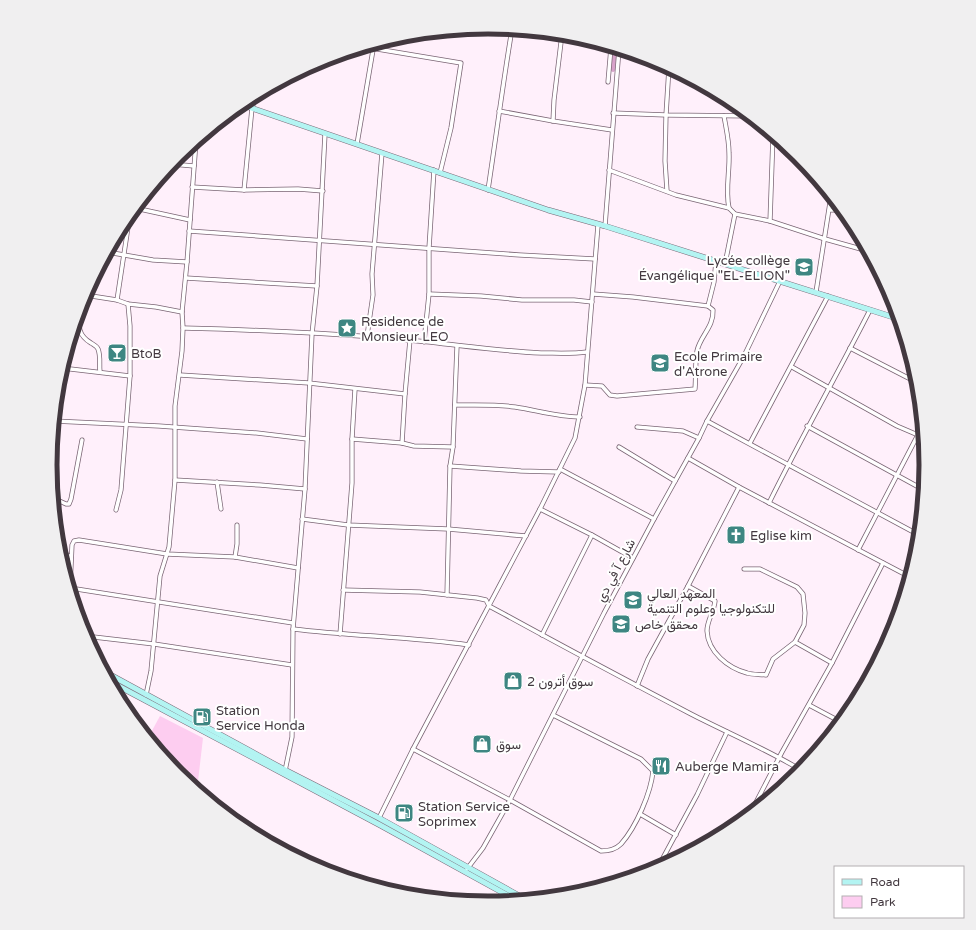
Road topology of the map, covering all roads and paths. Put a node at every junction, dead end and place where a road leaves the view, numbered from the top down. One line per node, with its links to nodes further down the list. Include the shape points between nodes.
1 (511, 35): 12 (street)
2 (561, 40): 17 (street)
3 (373, 49): 21 (street)
4 (375, 49): 28 (street, via 461,63)
5 (611, 52): 8 (street)
6 (618, 54): 13 (street)
7 (669, 74): 14 (street)
8 (608, 82)
9 (253, 104): 11 (street)
10 (249, 107): 11 (main road)
11 (252, 108): 19 (main road); 30 (street)
12 (499, 110): 17 (street); 31 (street)
13 (613, 112): 14 (street); 18 (street)
14 (666, 115): 15 (street); 33 (street)
15 (724, 116): 16 (street); 35 (street, via 729,151 726,197)
16 (740, 116)
17 (553, 121): 18 (street)
18 (612, 130): 27 (street)
19 (325, 134): 21 (main road); 32 (street)
20 (774, 142): 41 (street)
21 (357, 144): 23 (main road)
22 (195, 149): 25 (street)
23 (382, 153): 26 (main road); 48 (street)
24 (179, 165): 25 (street)
25 (194, 166): 29 (street)
26 (434, 170): 28 (main road); 49 (street)
27 (609, 170): 33 (street); 43 (street)
28 (440, 172): 31 (main road)
29 (192, 187): 30 (street); 40 (street)
30 (244, 190): 32 (street)
31 (488, 190): 42 (main road)
32 (323, 191): 46 (street)
33 (667, 191): 35 (street)
34 (830, 204): 37 (street)
35 (729, 208): 39 (street)
36 (142, 209): 40 (street)
37 (830, 210): 38 (street); 47 (street)
38 (835, 210)
39 (736, 214): 41 (street); 56 (street)
40 (190, 220): 45 (street)
41 (770, 220): 47 (street)
42 (598, 224): 43 (main road); 53 (street)
43 (605, 226): 54 (main road)
44 (127, 230): 52 (street)
45 (189, 231): 46 (street); 55 (street)
46 (319, 240): 48 (street); 59 (street)
47 (825, 240): 50 (street); 60 (street)
48 (374, 244): 49 (street); 75 (street, via 373,295)
49 (429, 248): 53 (street); 61 (street)
50 (860, 249)
51 (113, 253): 52 (street)
52 (123, 255): 55 (street); 65 (street)
53 (596, 259): 62 (street)
54 (716, 261): 56 (main road); 68 (street)
55 (187, 262): 57 (street)
56 (725, 264): 58 (main road)
57 (186, 278): 59 (street); 70 (street)
58 (780, 281): 60 (main road); 95 (street, شارع آ في دي, via 744,356)
59 (317, 286): 74 (street)
60 (816, 292): 64 (main road)
61 (429, 294): 66 (street); 77 (street)
62 (593, 294): 66 (street); 68 (street)
63 (92, 296): 65 (street)
64 (828, 296): 69 (main road); 81 (street)
65 (117, 300): 67 (street)
66 (592, 302): 80 (street)
67 (128, 304): 70 (street); 85 (street)
68 (708, 306): 88 (street, via 713,310 713,316 697,351 695,389 617,396 610,395 602,386)
69 (870, 310): 71 (main road); 79 (street)
70 (182, 312): 73 (street)
71 (893, 317)
72 (79, 328): 83 (street, via 83,338 99,350)
73 (183, 328): 74 (street, via 277,330); 84 (street)
74 (312, 334): 75 (street); 87 (street)
75 (368, 336): 76 (street)
76 (410, 340): 77 (street); 91 (street)
77 (424, 342): 78 (street)
78 (457, 346): 80 (street, via 503,351); 92 (street)
79 (850, 348): 86 (street); 90 (street)
80 (587, 352): 88 (street)
81 (792, 367): 90 (street); 106 (street)
82 (68, 369): 83 (street)
83 (100, 372): 85 (street)
84 (180, 375): 87 (street); 98 (street, via 175,406)
85 (130, 376): 96 (street)
86 (911, 379)
87 (309, 382): 89 (street); 102 (street)
88 (585, 385): 93 (street)
89 (355, 388): 91 (street); 103 (street)
90 (829, 388): 97 (street); 100 (street)
91 (405, 394): 105 (street)
92 (455, 405): 93 (street, via 502,406 546,414); 107 (street)
93 (580, 416): 112 (street, via 575,438)
94 (60, 421): 96 (street)
95 (707, 421): 101 (street, شارع آ في دي); 106 (street)
96 (126, 425): 98 (street); 123 (street, via 121,490)
97 (807, 426): 110 (street); 113 (street)
98 (175, 427): 102 (street); 114 (street)
99 (637, 427): 101 (street, via 683,431)
100 (918, 435): 113 (street)
101 (699, 438): 109 (street, شارع آ في دي)
102 (307, 439): 119 (street)
103 (352, 439): 105 (street); 129 (street, via 352,483)
104 (82, 440): 120 (street, via 72,499 69,504)
105 (402, 443): 107 (street, via 414,446)
106 (750, 443): 110 (street)
107 (453, 447): 111 (street)
108 (619, 447): 115 (street)
109 (688, 458): 115 (street, شارع آ في دي); 118 (street)
110 (788, 465): 121 (street); 125 (street)
111 (450, 466): 112 (street); 130 (street)
112 (560, 471): 124 (street); 127 (street)
113 (897, 475): 117 (street); 125 (street)
114 (175, 480): 116 (street); 135 (street)
115 (675, 480): 127 (street, شارع آ في دي)
116 (216, 482): 119 (street); 122 (street)
117 (918, 487)
118 (739, 488): 121 (street); 145 (street)
119 (305, 489): 126 (street)
120 (59, 501)
121 (769, 503): 134 (street)
122 (221, 509)
123 (116, 510)
124 (540, 510): 132 (street); 133 (street)
125 (877, 513): 131 (street); 134 (street)
126 (302, 519): 129 (street); 141 (street)
127 (654, 519): 139 (street, شارع آ في دي)
128 (237, 525): 138 (street)
129 (348, 525): 130 (street); 147 (street)
130 (448, 529): 133 (street); 148 (street)
131 (913, 532)
132 (592, 535): 139 (street); 154 (street)
133 (526, 536): 150 (street)
134 (858, 550): 140 (street)
135 (167, 554): 137 (street, via 79,540 74,541 72,545); 138 (street); 149 (street, via 160,576)
136 (66, 555): 137 (street)
137 (71, 557): 143 (street)
138 (234, 557): 141 (street)
139 (633, 558): 159 (street, شارع آ في دي)
140 (883, 563): 144 (street); 160 (street)
141 (298, 568): 151 (street)
142 (744, 568): 156 (street, via 760,569 797,587 803,594 804,625)
143 (71, 571)
144 (905, 574)
145 (688, 586): 156 (street, via 714,601 707,632 710,644 724,662 748,673 766,675 773,659); 164 (street)
146 (76, 589): 149 (street)
147 (343, 590): 148 (street); 153 (street)
148 (447, 595): 150 (street, via 486,600)
149 (158, 601): 151 (street); 157 (street)
150 (489, 606): 154 (street); 158 (street)
151 (293, 623): 152 (street)
152 (293, 629): 153 (street); 161 (street)
153 (340, 634): 158 (street, via 425,639)
154 (542, 635): 159 (street)
155 (93, 637): 157 (street)
156 (795, 642): 160 (street)
157 (154, 644): 161 (street); 165 (street)
158 (469, 645): 170 (street)
159 (583, 656): 164 (street); 167 (street, شارع آ في دي)
160 (832, 663): 166 (street)
161 (292, 665): 173 (street, via 292,736)
162 (113, 676): 165 (main road)
163 (119, 686): 173 (main road)
164 (636, 686): 169 (street)
165 (146, 695): 173 (main road)
166 (809, 705): 168 (street); 171 (street)
167 (554, 715): 174 (street, شارع آ في دي); 176 (street, via 641,759 653,771)
168 (836, 719)
169 (727, 732): 171 (street); 178 (street)
170 (413, 749): 174 (street); 177 (street)
171 (780, 757): 172 (street); 175 (street)
172 (796, 767)
173 (284, 772): 177 (main road); 180 (main road)
174 (510, 800): 176 (street, via 605,851 612,850 620,844); 180 (street, شارع آ في دي)
175 (756, 802)
176 (640, 814): 178 (street)
177 (379, 818): 180 (main road)
178 (676, 835): 179 (street)
179 (663, 859)
180 (467, 871): 181 (main road); 182 (main road)
181 (508, 895)
182 (517, 895)

